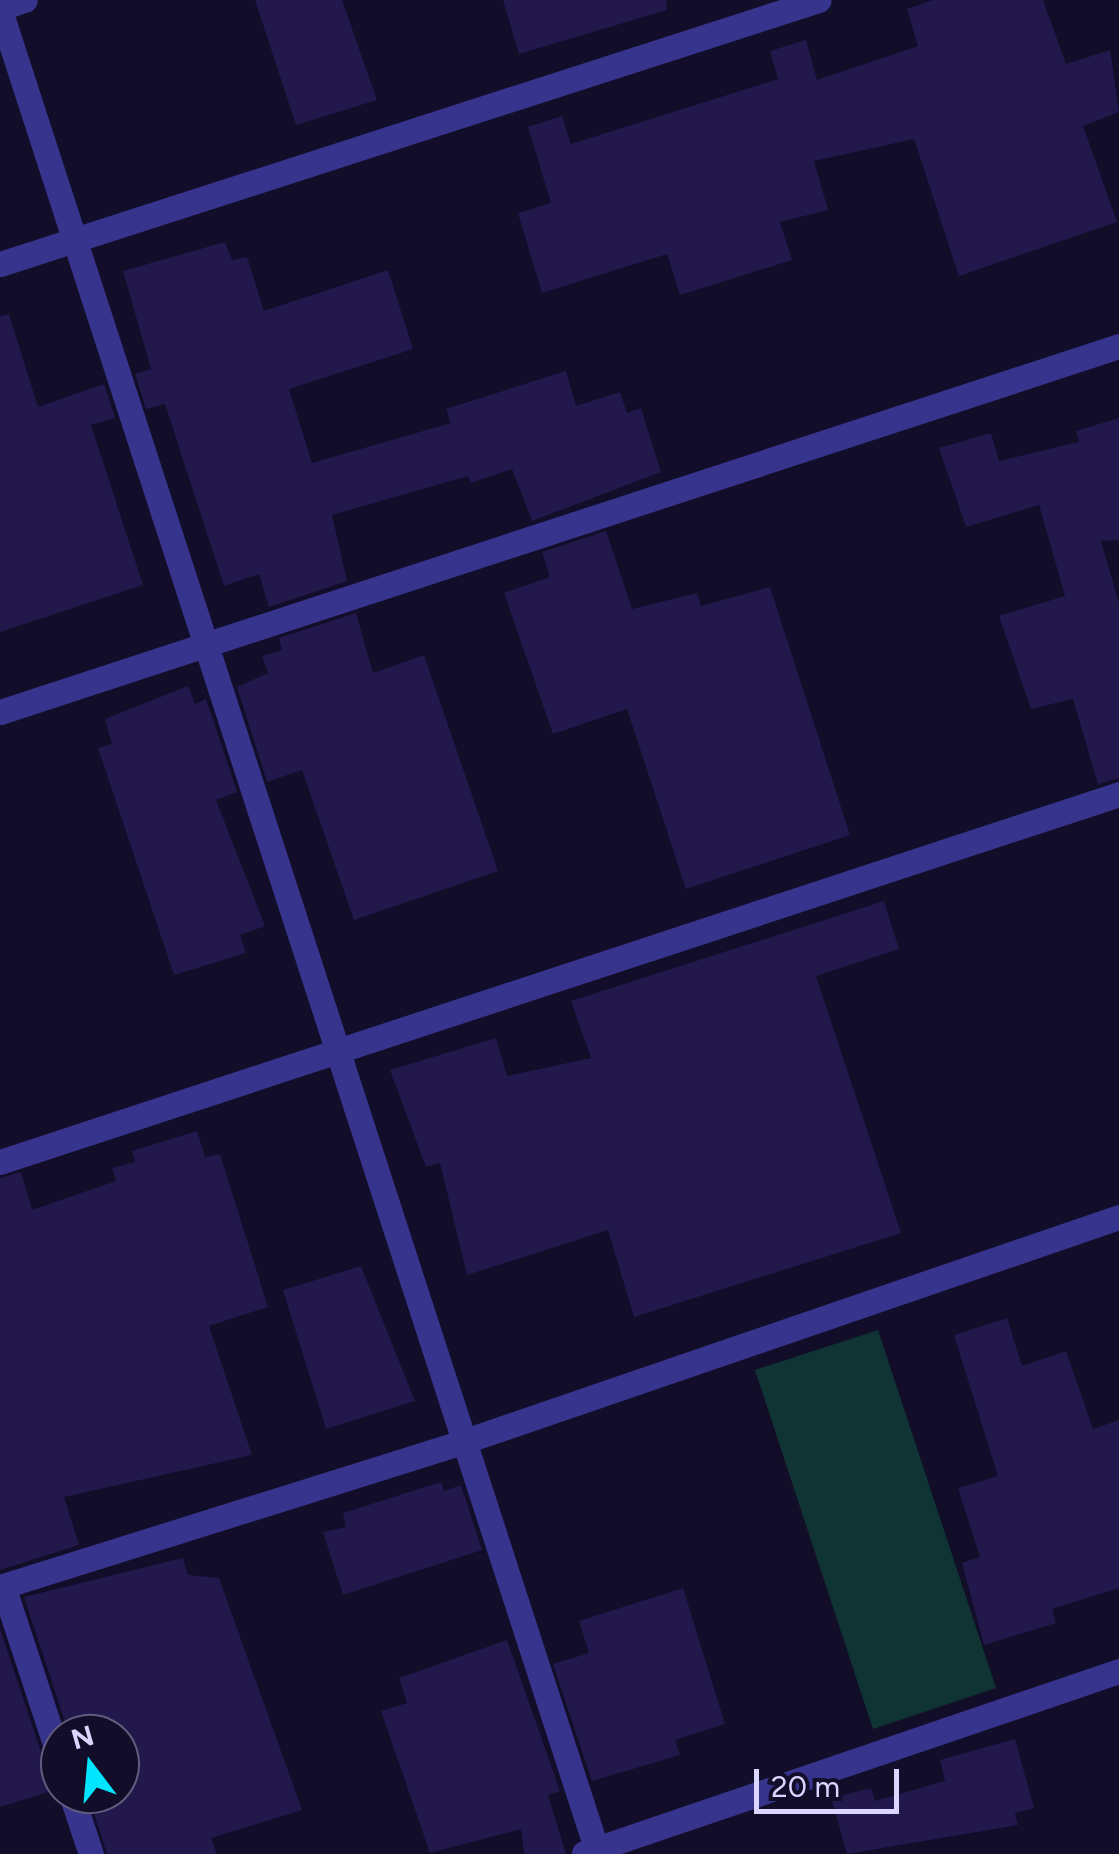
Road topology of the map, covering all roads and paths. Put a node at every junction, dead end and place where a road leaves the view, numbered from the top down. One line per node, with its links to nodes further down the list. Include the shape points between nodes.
1 (26, 0): 3 (street)
2 (818, 0): 4 (street)
3 (0, 9): 4 (street)
4 (72, 240): 5 (street); 7 (street)
5 (0, 264)
6 (1119, 346): 7 (street)
7 (210, 643): 8 (street); 10 (street)
8 (0, 712)
9 (1119, 794): 10 (street)
10 (342, 1050): 11 (street); 13 (street)
11 (0, 1162)
12 (1119, 1217): 13 (street)
13 (468, 1440): 14 (street); 18 (street)
14 (1, 1586): 16 (street)
15 (1119, 1671): 18 (street)
16 (44, 1714)
17 (78, 1814): 19 (street)
18 (592, 1852)
19 (91, 1854)

